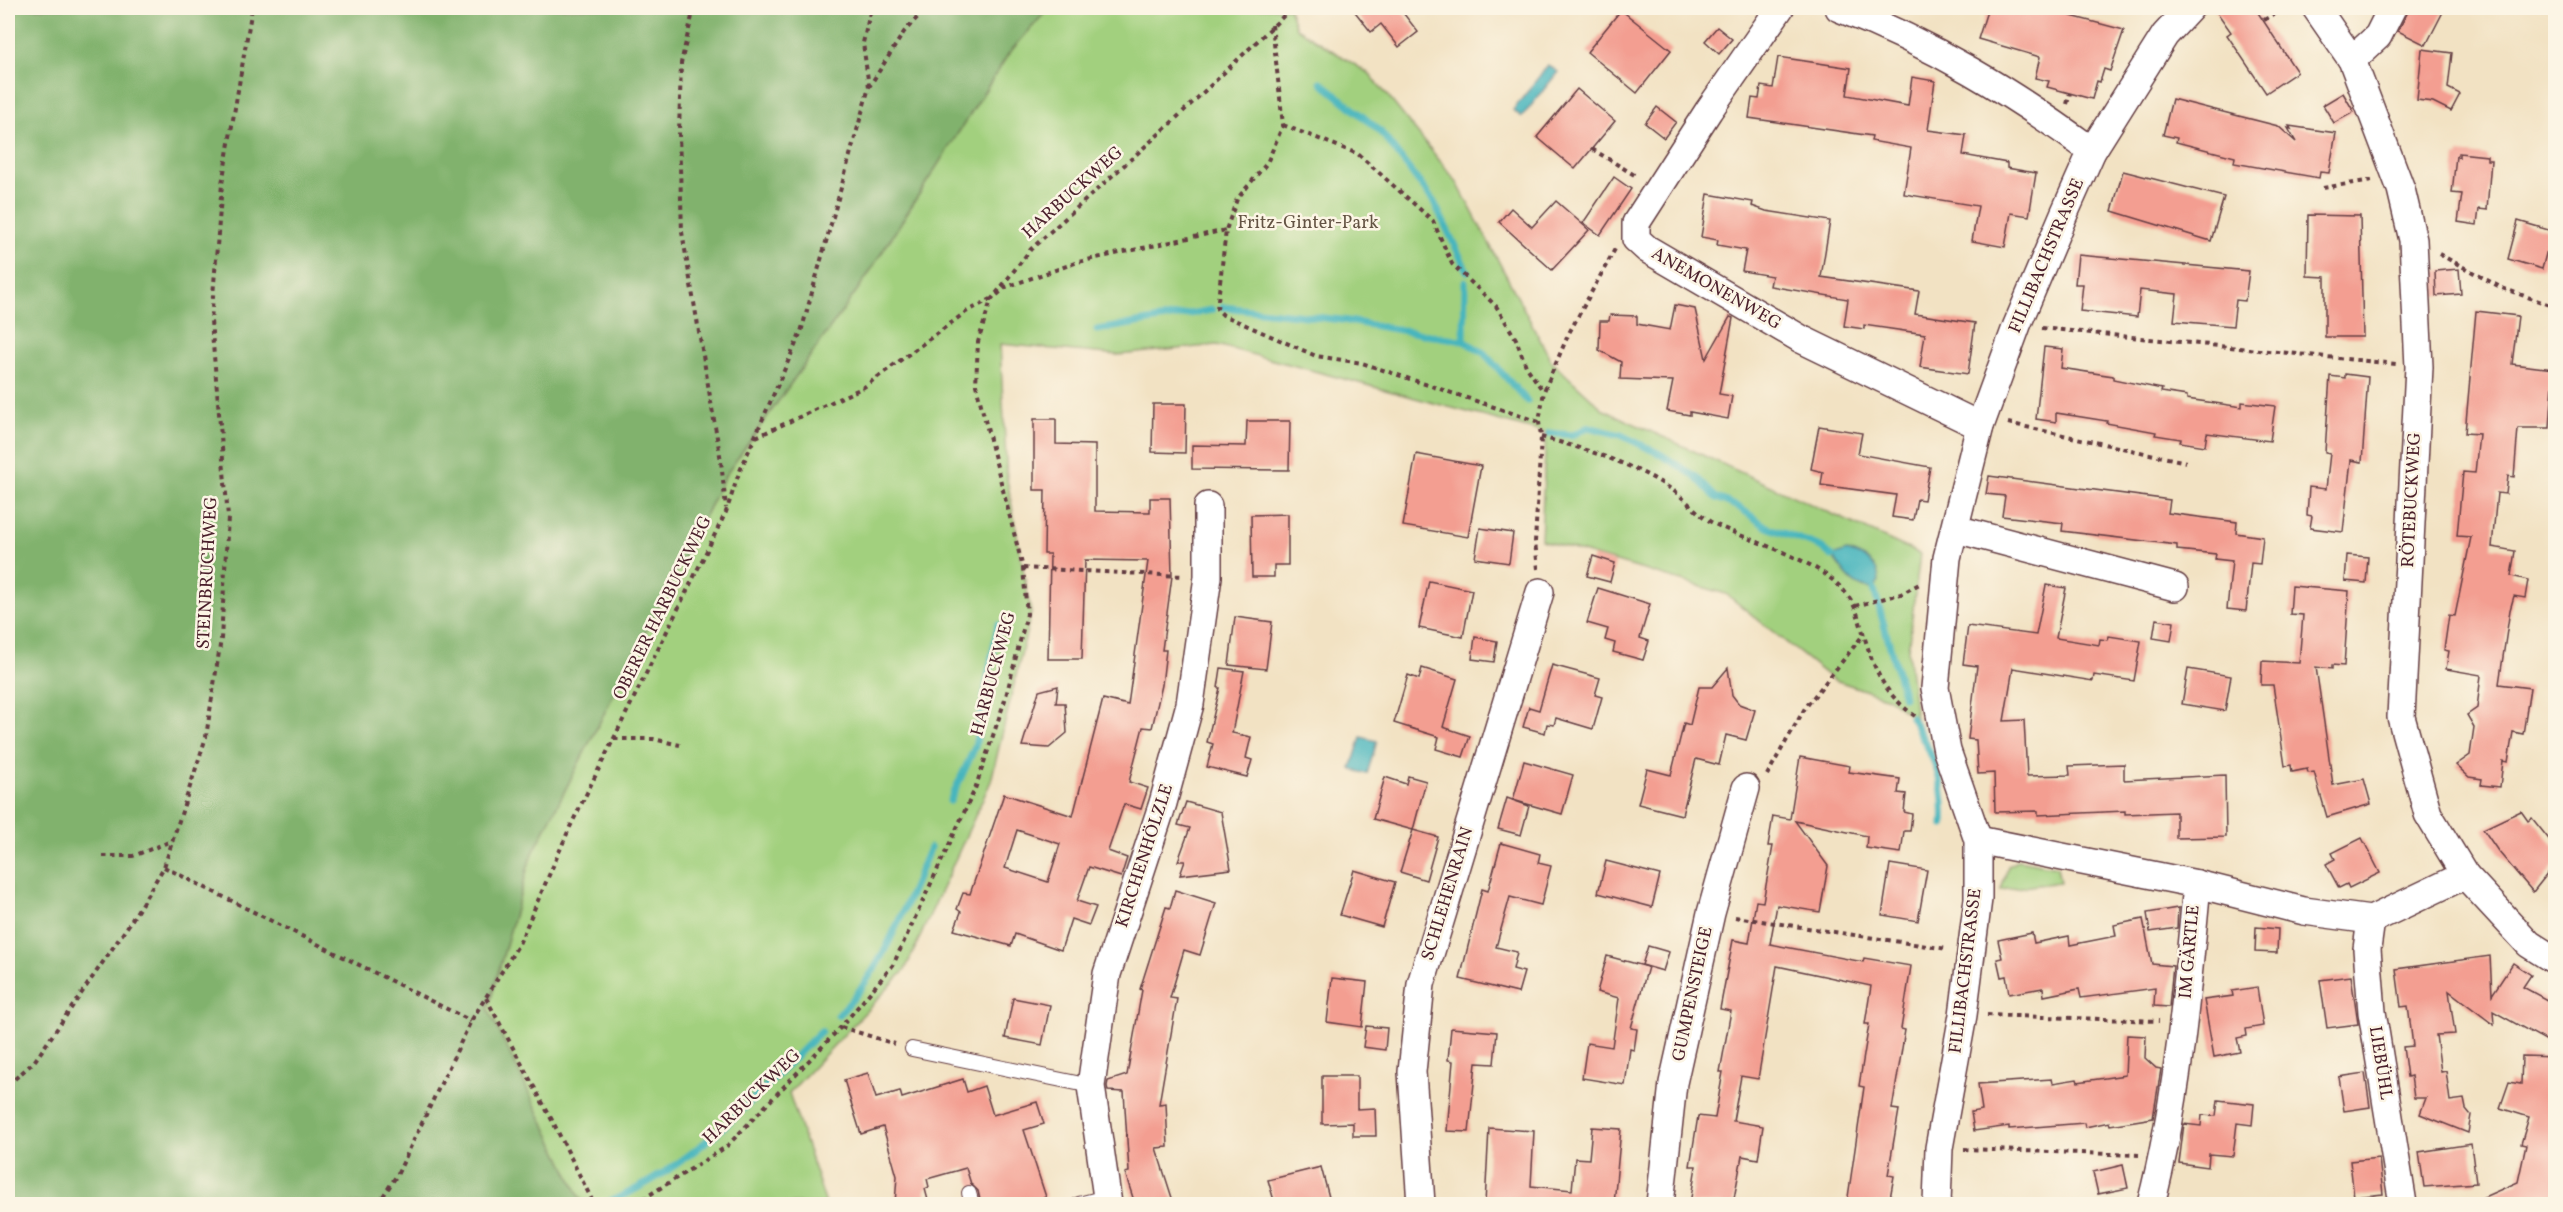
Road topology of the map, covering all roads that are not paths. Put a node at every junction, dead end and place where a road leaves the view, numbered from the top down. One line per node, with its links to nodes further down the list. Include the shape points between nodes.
1 (1780, 8): 8 (street, ANEMONENWEG, via 1657,189 1636,223 1636,239 1801,339)
2 (1839, 8): 7 (street, via 1947,55 2030,105)
3 (2190, 8): 7 (street, FILLIBACHSTRASSE, via 2165,35)
4 (2316, 8): 6 (street, RÖTEBUCKWEG)
5 (2392, 8): 6 (street, via 2378,36)
6 (2352, 60): 15 (street, RÖTEBUCKWEG, via 2396,174 2413,240 2419,367 2401,717 2428,814)
7 (2092, 151): 8 (street, FILLIBACHSTRASSE)
8 (1982, 421): 10 (street, FILLIBACHSTRASSE)
9 (1208, 506): 20 (street, KIRCHENHÖLZLE, via 1208,577 1190,704 1163,803 1107,974)
10 (1956, 529): 11 (street); 14 (street, FILLIBACHSTRASSE, via 1942,592 1935,688 1947,751)
11 (2175, 587)
12 (1540, 592): 23 (street, SCHLEHENRAIN, via 1421,984 1412,1072)
13 (1746, 788): 24 (street, GUMPENSTEIGE, via 1711,913 1673,1083)
14 (1978, 840): 16 (street, IM GÄRTLE); 25 (street, FILLIBACHSTRASSE, via 1978,899 1963,1015 1939,1148)
15 (2465, 875): 17 (street); 18 (street, RÖTEBUCKWEG, via 2529,944)
16 (2197, 884): 17 (street, via 2304,911); 26 (street, IM GÄRTLE, via 2184,1022 2164,1156)
17 (2371, 920): 27 (street, LIEBÜHL, via 2367,949 2373,1012)
18 (2556, 961)
19 (912, 1049): 20 (lane)
20 (1091, 1086): 21 (street, KIRCHENHÖLZLE)
21 (1107, 1201): 22 (lane)
22 (1079, 1204)
23 (1421, 1204)
24 (1660, 1204)
25 (1937, 1204)
26 (2151, 1204)
27 (2403, 1204)

